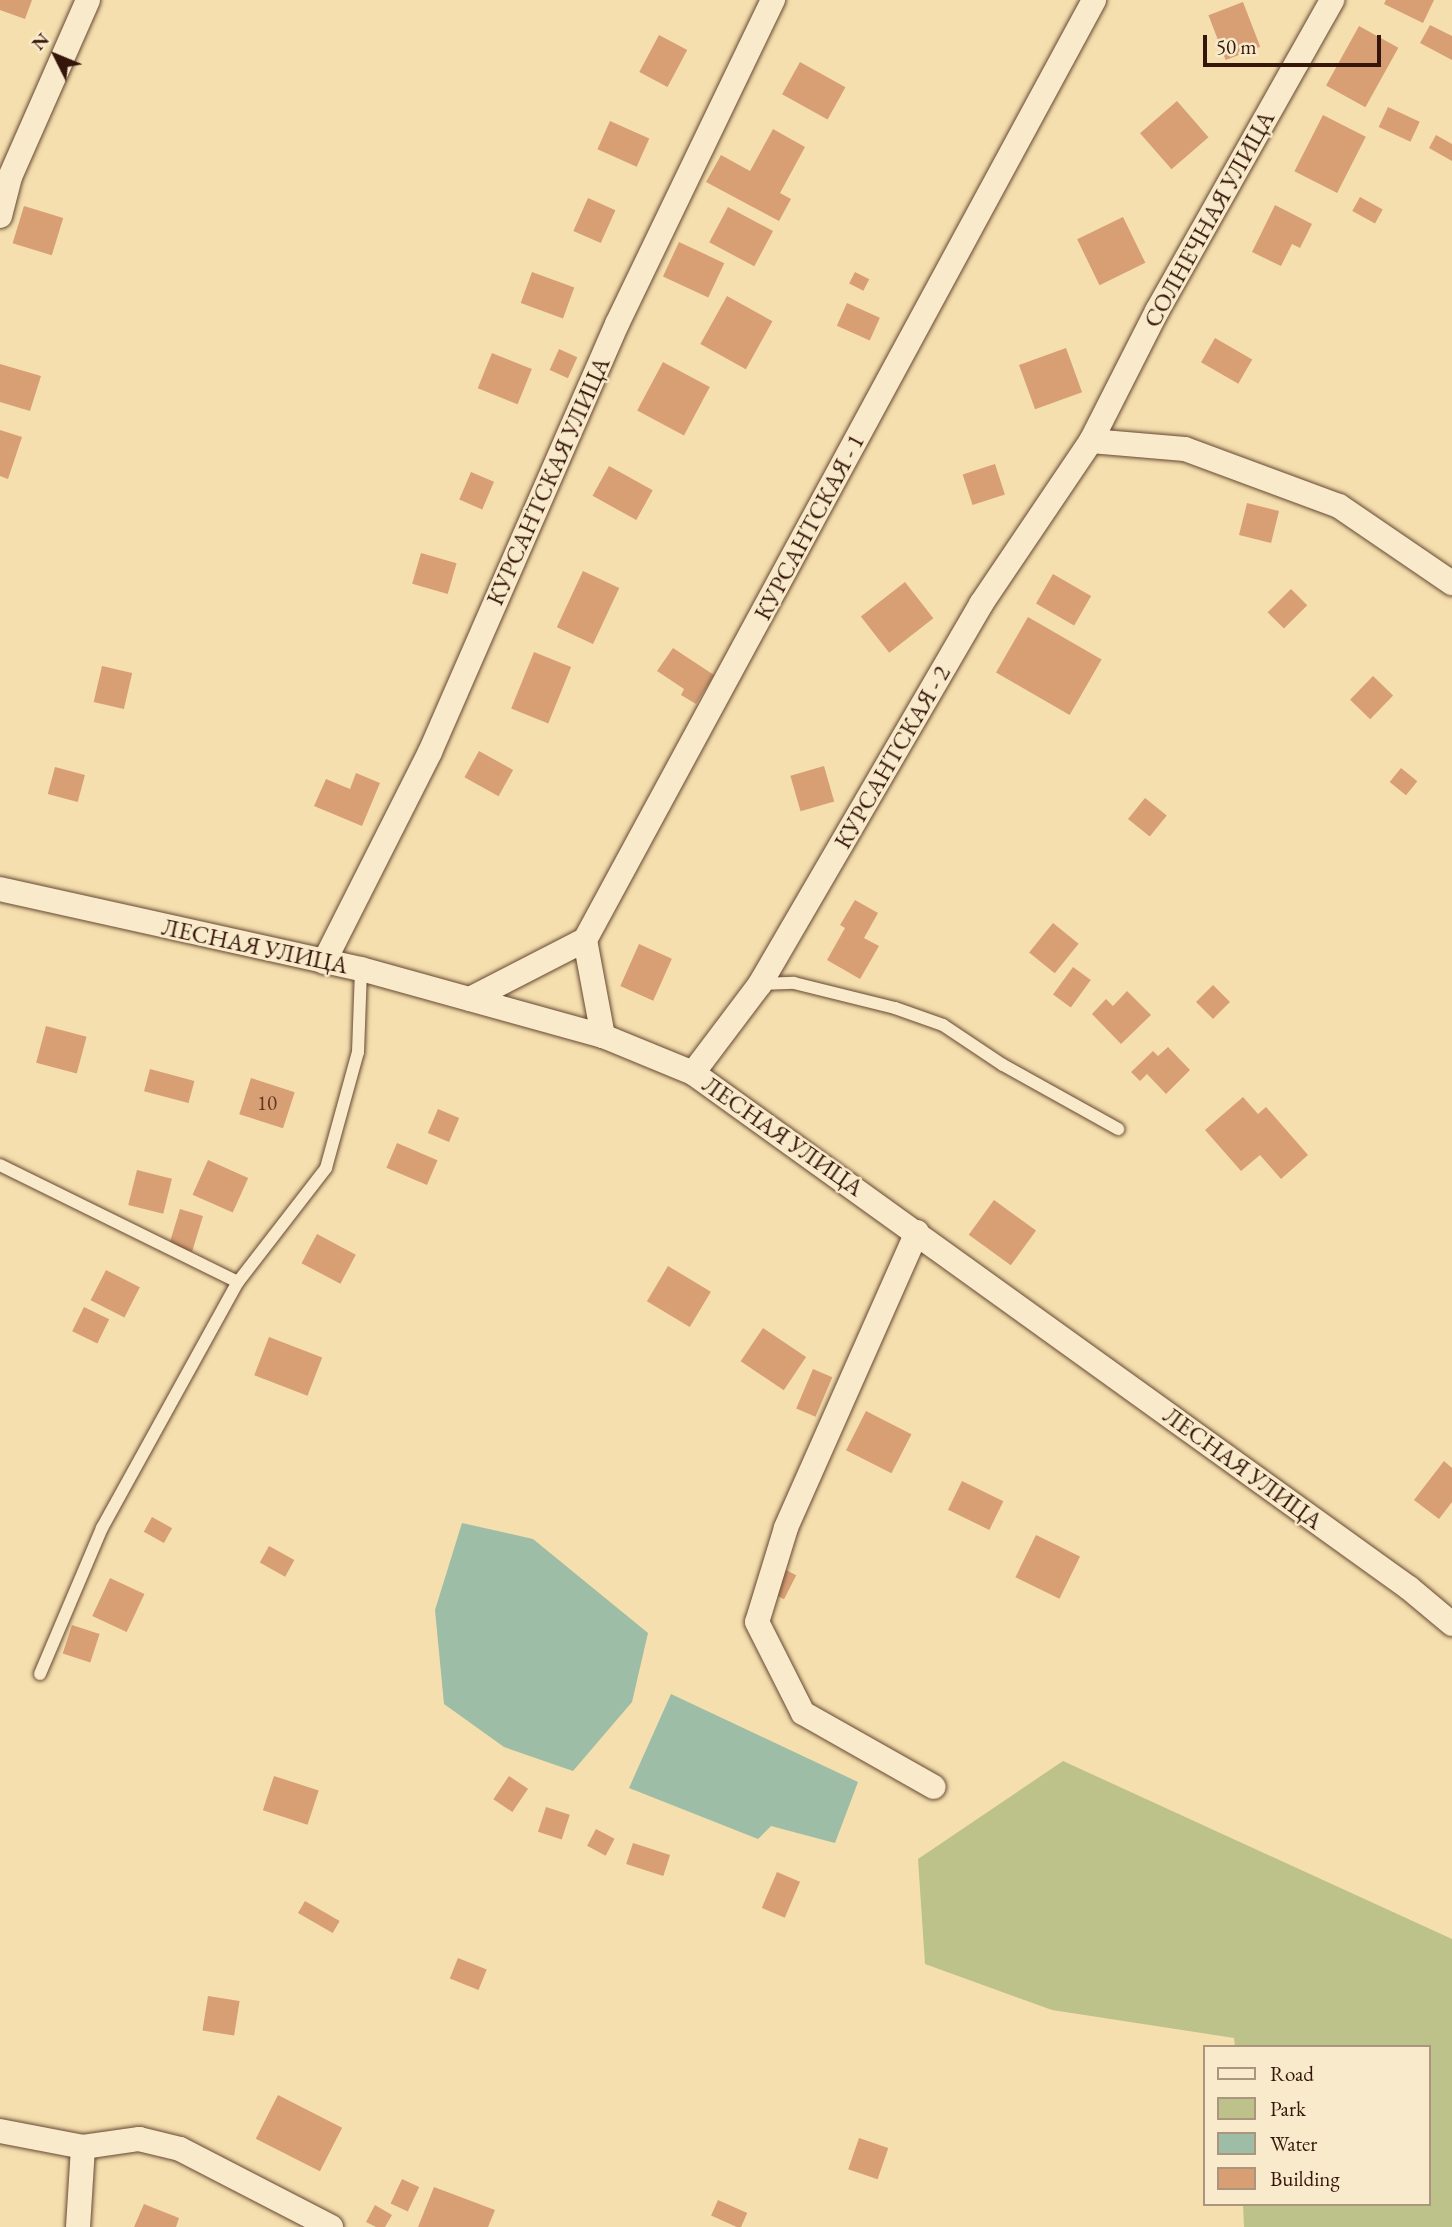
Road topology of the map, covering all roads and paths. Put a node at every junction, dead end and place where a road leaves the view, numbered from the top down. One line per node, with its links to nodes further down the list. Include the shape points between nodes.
1 (88, 0): 5 (street)
2 (773, 0): 11 (street, КУРСАНТСКАЯ УЛИЦА, via 617,324 430,752)
3 (1094, 0): 10 (street, КУРСАНТСКАЯ - 1)
4 (1332, 0): 7 (street, СОЛНЕЧНАЯ УЛИЦА, via 1157,312)
5 (5, 175): 6 (street)
6 (0, 216)
7 (1091, 441): 8 (street, via 1185,449 1339,506); 13 (street, КУРСАНТСКАЯ - 2, via 981,604)
8 (1452, 583)
9 (0, 889): 11 (street, ЛЕСНАЯ УЛИЦА)
10 (585, 940): 14 (street); 15 (street)
11 (324, 962): 12 (street, ЛЕСНАЯ УЛИЦА)
12 (361, 969): 14 (street, ЛЕСНАЯ УЛИЦА); 20 (lane, via 358,1052 326,1168)
13 (760, 984): 16 (street, КУРСАНТСКАЯ - 2); 17 (lane, via 794,983 943,1025 1003,1065)
14 (470, 999): 15 (street, ЛЕСНАЯ УЛИЦА)
15 (603, 1036): 16 (street, ЛЕСНАЯ УЛИЦА)
16 (693, 1073): 19 (street, ЛЕСНАЯ УЛИЦА)
17 (1118, 1129)
18 (0, 1165): 20 (lane)
19 (917, 1233): 21 (street, ЛЕСНАЯ УЛИЦА, via 1409,1588); 23 (street, via 786,1528 757,1622 803,1713)
20 (238, 1282): 22 (lane, via 102,1528)
21 (1452, 1624)
22 (40, 1674)
23 (934, 1787)
24 (0, 2131): 25 (street)
25 (83, 2147): 26 (street); 27 (street, via 139,2139 180,2149)
26 (78, 2227)
27 (331, 2227)

